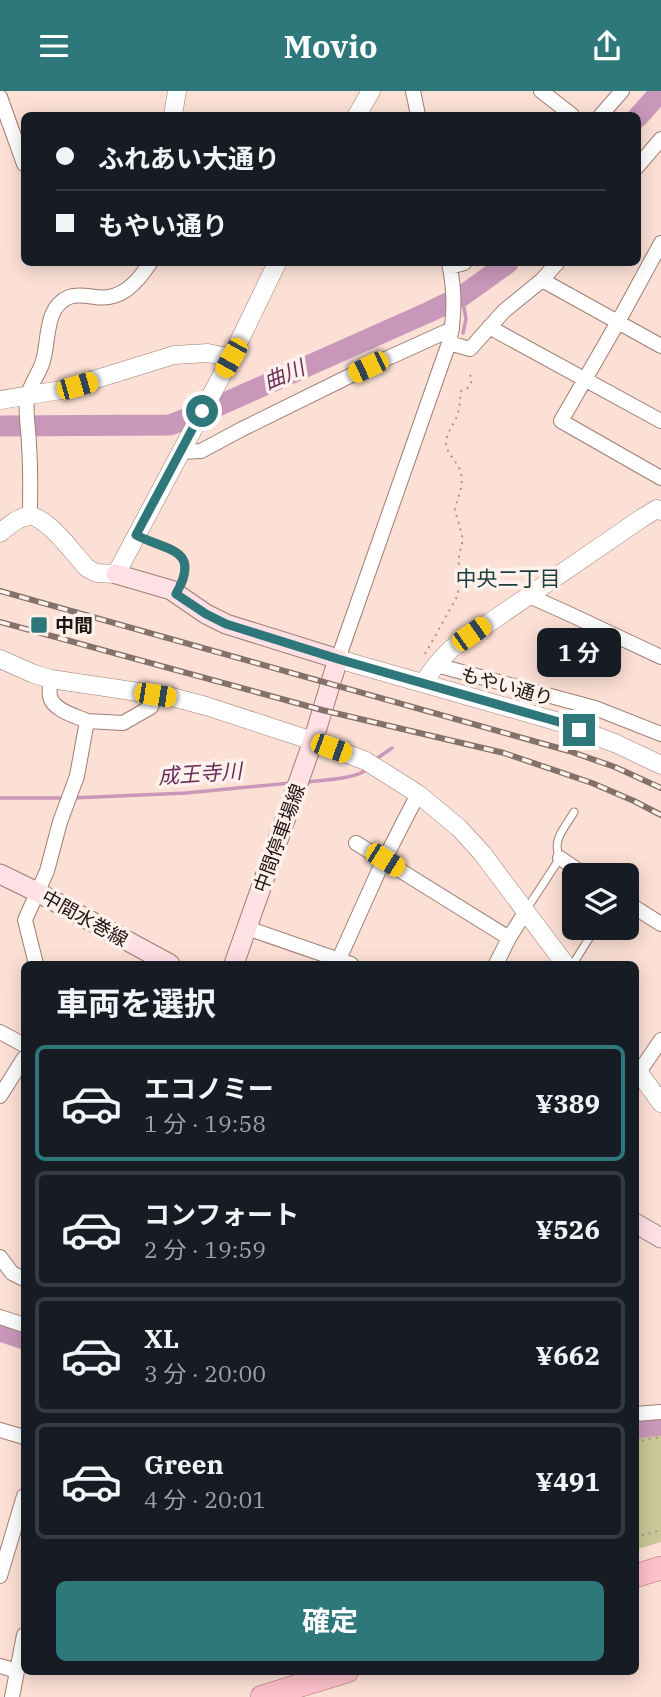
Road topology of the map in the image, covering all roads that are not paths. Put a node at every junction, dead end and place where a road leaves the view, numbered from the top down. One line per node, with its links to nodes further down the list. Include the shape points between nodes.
1 (177, 91): 7 (street)
2 (371, 91): 8 (street)
3 (413, 91): 9 (street)
4 (541, 91): 10 (street)
5 (622, 91): 11 (street)
6 (0, 96): 13 (street)
7 (174, 112)
8 (359, 112)
9 (417, 112)
10 (568, 112)
11 (604, 112)
12 (661, 139): 14 (street)
13 (21, 156)
14 (641, 162)
15 (661, 243): 20 (street)
16 (148, 266): 29 (street, via 134,284 114,297 79,295 56,307)
17 (277, 266): 26 (street)
18 (554, 266): 21 (street)
19 (454, 267): 24 (street)
20 (655, 269): 22 (street)
21 (542, 280): 22 (street); 23 (street)
22 (618, 322): 25 (street); 27 (street)
23 (489, 327): 24 (street, via 470,349); 27 (street)
24 (452, 332): 31 (street, via 368,367 201,451); 42 (street)
25 (661, 346)
26 (231, 358): 29 (street, via 208,353 174,355 61,390); 31 (street)
27 (584, 380): 30 (street); 32 (street, via 561,421)
28 (0, 400): 29 (street)
29 (27, 406): 34 (street)
30 (661, 421)
31 (181, 452): 36 (street)
32 (661, 478)
33 (660, 506): 39 (street)
34 (30, 516): 35 (street); 37 (street, via 48,525 87,568)
35 (0, 533)
36 (136, 535): 37 (street); 38 (lane, via 180,554 185,561 186,571)
37 (116, 574): 38 (main road)
38 (176, 594): 42 (main road, via 226,624)
39 (530, 596): 40 (street); 43 (street)
40 (661, 657)
41 (0, 659): 44 (street)
42 (338, 659): 45 (street, もやい通り); 49 (main road, 中間停車場線)
43 (430, 660): 45 (street); 48 (street, via 595,708)
44 (51, 679): 46 (street); 47 (street, via 52,702)
45 (423, 683): 50 (street, もやい通り, via 559,722)
46 (155, 695): 47 (street, via 151,707 123,723); 49 (street, via 206,706)
47 (86, 722): 58 (street, via 77,776)
48 (661, 734)
49 (313, 741): 51 (street, via 366,761); 62 (main road, 中間停車場線)
50 (661, 765)
51 (418, 794): 55 (street); 60 (street, via 459,828)
52 (574, 812): 54 (lane, via 556,842)
53 (356, 843): 55 (street)
54 (560, 858): 56 (street); 60 (lane)
55 (385, 860): 63 (street); 69 (street)
56 (567, 863)
57 (0, 874): 58 (main road, 中間水巻線)
58 (37, 891): 65 (street, via 25,920); 66 (main road, 中間水巻線)
59 (639, 910): 61 (street)
60 (526, 911): 63 (street); 71 (street)
61 (661, 924)
62 (247, 928): 67 (main road, 中間停車場線); 68 (street)
63 (509, 938): 70 (street)
64 (588, 940): 72 (lane)
65 (35, 961)
66 (165, 961)
67 (235, 961)
68 (342, 961)
69 (345, 961)
70 (498, 961)
71 (563, 961)
72 (575, 961)
73 (0, 1032): 75 (street)
74 (661, 1039): 77 (street)
75 (21, 1043)
76 (21, 1063): 79 (street)
77 (639, 1070)
78 (639, 1076): 80 (street)
79 (0, 1097)
80 (661, 1103)
81 (639, 1225): 82 (main road)
82 (661, 1238)
83 (0, 1257): 84 (street)
84 (21, 1278)
85 (0, 1317): 86 (street)
86 (21, 1324)
87 (661, 1412): 88 (street)
88 (639, 1414)
89 (0, 1430): 90 (street)
90 (21, 1436)
91 (21, 1506): 94 (street)
92 (661, 1568): 93 (main road)
93 (639, 1575)
94 (0, 1576)
95 (21, 1650): 97 (street)
96 (0, 1666): 97 (street)
97 (17, 1671): 99 (street)
98 (334, 1675): 100 (main road)
99 (12, 1697)
100 (262, 1697)

